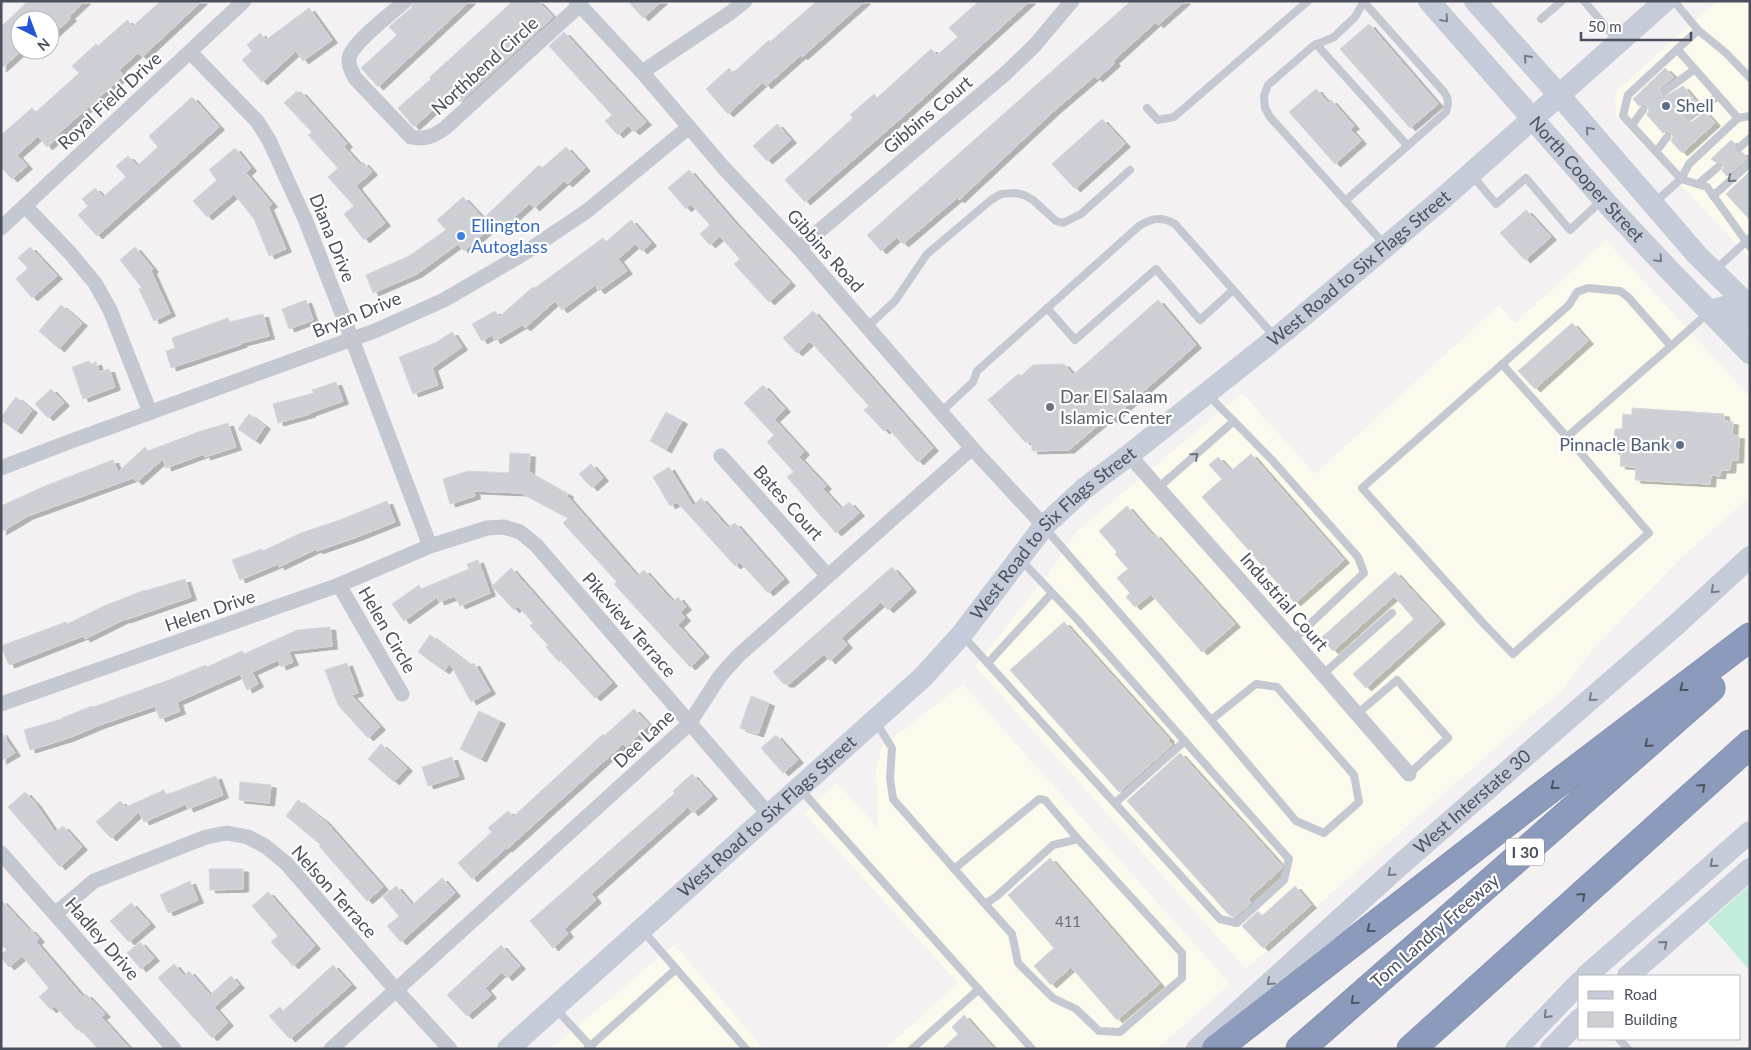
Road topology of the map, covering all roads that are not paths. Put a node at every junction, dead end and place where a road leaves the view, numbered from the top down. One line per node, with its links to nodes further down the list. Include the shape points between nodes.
1 (244, 1): 19 (street, Royal Field Drive)
2 (405, 1): 13 (street, Northbend Circle, via 356,46 349,66 354,78 411,137 421,139 434,136 445,128)
3 (745, 1): 21 (street)
4 (1072, 1): 53 (street, Gibbins Court, via 1005,74)
5 (1308, 1): 26 (lane, via 1174,117 1158,120)
6 (1363, 1): 17 (lane, via 1355,17 1334,37); 36 (lane, via 1448,98 1446,112)
7 (1429, 1): 30 (main road, North Cooper Street, one-way to 30)
8 (1475, 1): 24 (main road, North Cooper Street, one-way to 8)
9 (1562, 1): 14 (lane)
10 (1584, 1): 16 (lane)
11 (1665, 1): 16 (main road, West Road to Six Flags Street)
12 (1674, 1): 15 (lane)
13 (578, 3): 21 (street, Gibbins Road)
14 (1541, 19)
15 (1698, 30): 18 (lane); 22 (lane)
16 (1619, 42): 24 (main road, West Road to Six Flags Street)
17 (1316, 44): 36 (lane); 47 (lane, via 1268,85 1264,96 1265,108)
18 (1677, 49): 20 (lane); 32 (lane, via 1628,95 1624,116)
19 (190, 52): 49 (street, Royal Field Drive); 61 (street, Diana Drive, via 257,121 270,140)
20 (1695, 69): 23 (lane); 25 (lane)
21 (642, 72): 33 (street, Gibbins Road)
22 (1750, 78)
23 (1665, 91)
24 (1559, 95): 30 (main road, West Road to Six Flags Street); 48 (main road, North Cooper Street, one-way to 24)
25 (1718, 96): 29 (lane); 31 (lane)
26 (1147, 108)
27 (1643, 110): 32 (lane)
28 (1750, 116): 31 (lane)
29 (1689, 117)
30 (1533, 118): 42 (main road, West Road to Six Flags Street); 46 (main road, North Cooper Street)
31 (1738, 118): 43 (lane, via 1689,164)
32 (1632, 125): 38 (lane)
33 (689, 127): 53 (street, Gibbins Road); 61 (street, Bryan Drive, via 587,211 523,254 444,300)
34 (1667, 137): 38 (lane)
35 (1750, 138): 37 (lane)
36 (1407, 146): 47 (lane)
37 (1739, 148)
38 (1656, 152): 43 (lane)
39 (1750, 163): 45 (lane, one-way to 45)
40 (1718, 166): 44 (lane)
41 (1130, 170): 60 (lane, via 1081,214 1062,223 1024,195 1007,192 991,200 927,254 895,302)
42 (1471, 173): 46 (lane, via 1496,204 1526,178 1570,230); 52 (main road, West Road to Six Flags Street)
43 (1681, 179): 44 (lane); 48 (lane)
44 (1698, 184): 45 (lane, via 1707,187)
45 (1713, 196): 51 (lane)
46 (1603, 198): 58 (main road, North Cooper Street, one-way to 58)
47 (1345, 201): 52 (lane)
48 (1653, 204): 54 (main road, North Cooper Street)
49 (25, 206): 50 (street, Royal Field Drive); 67 (street, via 95,283 110,310)
50 (1, 228)
51 (1748, 242): 54 (lane)
52 (1386, 246): 62 (main road, West Road to Six Flags Street)
53 (799, 248): 60 (street, Gibbins Road)
54 (1714, 271): 56 (main road, North Cooper Street)
55 (1233, 290): 57 (lane, via 1175,224 1158,218 1139,226); 57 (lane, via 1200,320 1156,269 1075,340); 62 (lane)
56 (1750, 306)
57 (1047, 308): 68 (lane, via 977,371 973,382)
58 (1709, 311): 59 (main road, via 1729,306); 63 (lane); 64 (main road, North Cooper Street)
59 (1750, 324)
60 (867, 327): 68 (street, Gibbins Road)
61 (352, 338): 67 (street, Bryan Drive); 77 (street, Diana Drive)
62 (1276, 338): 66 (main road, West Road to Six Flags Street)
63 (1671, 346): 65 (lane, via 1620,291 1588,288 1577,292 1570,305); 70 (lane)
64 (1750, 353)
65 (1502, 364): 70 (lane); 70 (lane, via 1362,488 1514,654 1649,533)
66 (1207, 394): 69 (lane); 72 (main road, West Road to Six Flags Street)
67 (150, 412): 74 (street, Bryan Drive)
68 (941, 412): 71 (street, Gibbins Road)
69 (1234, 421): 75 (lane, one-way to 69); 86 (lane, via 1358,556 1364,573)
70 (1567, 437)
71 (972, 448): 76 (street, Gibbins Road); 80 (street, Dee Lane)
72 (1129, 455): 75 (street, Industrial Court); 76 (main road, West Road to Six Flags Street, via 1085,488)
73 (720, 456): 80 (street, Bates Court)
74 (1, 468)
75 (1158, 488): 86 (street, Industrial Court)
76 (1044, 526): 79 (main road, West Road to Six Flags Street); 94 (lane)
77 (430, 546): 81 (street, Helen Drive); 95 (street, Pikeview Terrace, via 486,528 504,527 520,532 536,545)
78 (1750, 557): 127 (main road, West Interstate 30, one-way to 127, via 1678,624 1400,865)
79 (1020, 559): 82 (lane); 84 (main road, West Road to Six Flags Street)
80 (827, 575): 95 (street, Dee Lane, via 738,656 720,676)
81 (340, 585): 90 (street, Helen Circle); 91 (street, Helen Drive)
82 (1052, 593): 88 (lane); 96 (lane)
83 (1392, 614): 89 (lane)
84 (962, 634): 88 (lane); 93 (main road, West Road to Six Flags Street, via 923,677)
85 (1750, 637): 128 (highway, one-way to 128)
86 (1293, 640): 89 (street, Industrial Court)
87 (1750, 654): 129 (highway, Tom Landry Freeway / I 30, one-way to 129)
88 (988, 663): 100 (lane)
89 (1323, 674): 92 (street, Industrial Court)
90 (402, 694)
91 (1, 704)
92 (1357, 714): 98 (street, Industrial Court); 98 (lane, via 1397,680 1448,738)
93 (875, 720): 99 (main road, West Road to Six Flags Street); 105 (lane, via 892,748 890,778 893,799)
94 (1212, 720): 94 (lane, via 1296,821 1324,833 1359,802 1354,775 1277,687 1256,684)
95 (689, 724): 101 (street, Pikeview Terrace); 115 (street, Dee Lane)
96 (1185, 741): 100 (lane); 100 (lane, via 1290,859 1284,880 1237,923 1220,919)
97 (1750, 744): 109 (highway, one-way to 97)
98 (1409, 774)
99 (800, 788): 101 (main road, West Road to Six Flags Street); 116 (lane)
100 (1115, 803)
101 (770, 816): 110 (main road, West Road to Six Flags Street)
102 (1750, 832): 112 (main road, one-way to 112)
103 (1078, 839): 105 (lane, via 1045,800 1039,799); 107 (lane, via 1053,845); 107 (lane, via 1182,953 1182,978 1120,1032 1099,1031 1076,1009 1053,998 1018,962 1012,934)
104 (1, 853): 108 (street, Hadley Drive)
105 (954, 869): 107 (lane)
106 (1750, 869): 113 (main road, one-way to 106)
107 (985, 904)
108 (55, 914): 115 (street, Nelson Terrace, via 94,881 104,877 206,837 227,833 248,837 286,862); 120 (street, Hadley Drive)
109 (1545, 928): 130 (highway); 131 (highway)
110 (642, 930): 111 (lane); 117 (main road, West Road to Six Flags Street)
111 (676, 969): 119 (lane); 124 (lane)
112 (1587, 975)
113 (1629, 975)
114 (1578, 984): 132 (main road, one-way to 132)
115 (396, 990): 121 (street, Dee Lane); 122 (street, Nelson Terrace)
116 (979, 990): 125 (lane); 126 (lane)
117 (555, 1007): 119 (lane); 123 (main road, West Road to Six Flags Street)
118 (1578, 1021): 133 (main road)
119 (590, 1048)
120 (174, 1049)
121 (331, 1049)
122 (450, 1049)
123 (508, 1049)
124 (746, 1049)
125 (912, 1049)
126 (1032, 1049)
127 (1197, 1049)
128 (1216, 1049)
129 (1300, 1049)
130 (1411, 1049)
131 (1433, 1049)
132 (1516, 1049)
133 (1551, 1049)

